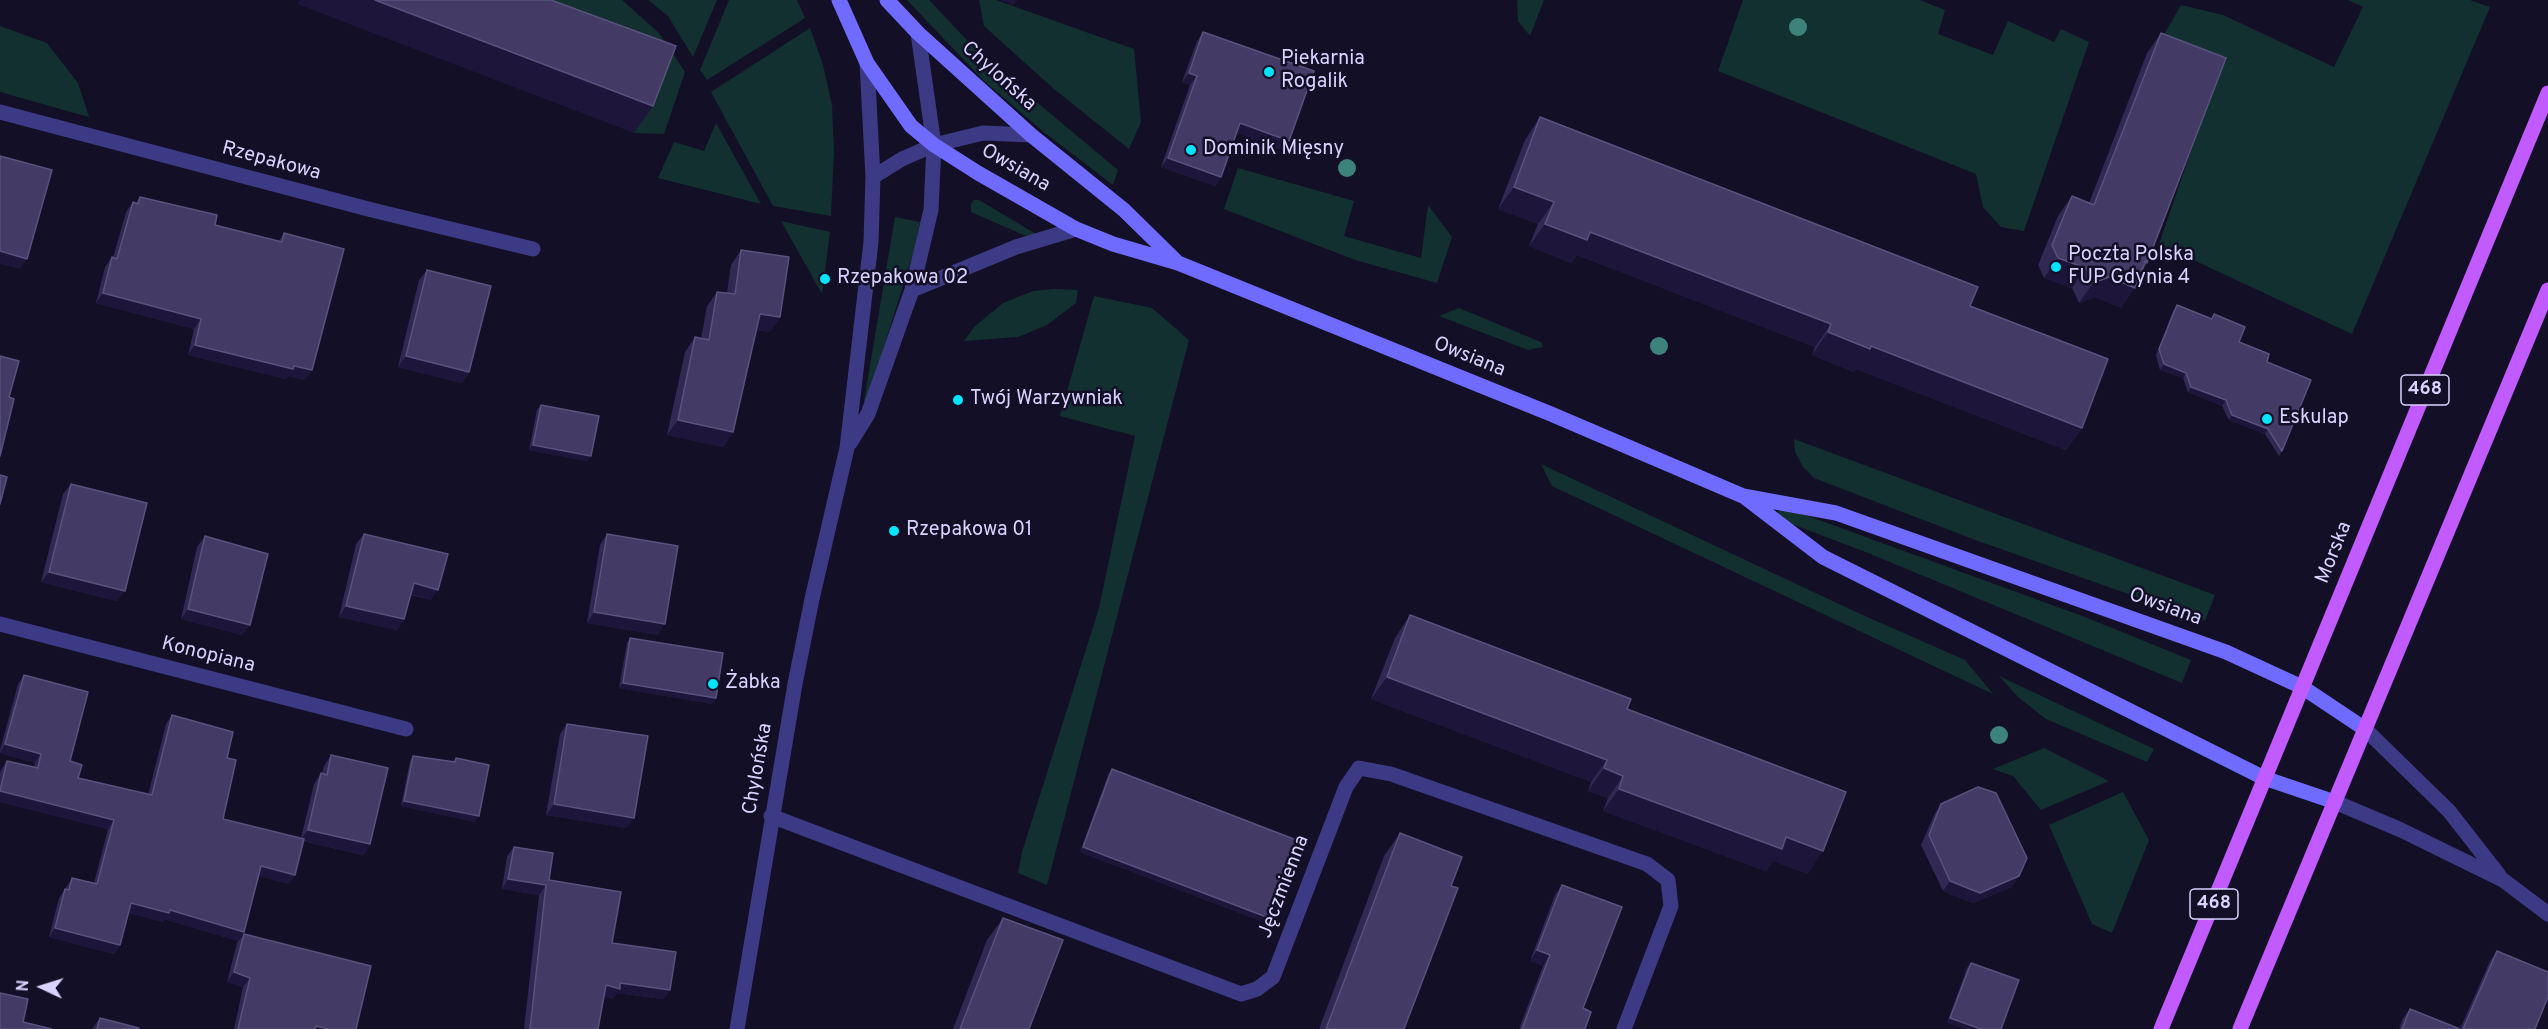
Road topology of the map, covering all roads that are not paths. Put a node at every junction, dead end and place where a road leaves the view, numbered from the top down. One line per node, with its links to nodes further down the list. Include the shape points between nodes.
1 (839, 0): 4 (street, Chylońska)
2 (887, 0): 3 (street, Chylońska)
3 (918, 33): 7 (street, Chylońska); 8 (street, Chylońska)
4 (867, 63): 8 (street, Chylońska, via 911,126); 9 (street, Chylońska)
5 (2548, 93): 18 (main road, Morska / 468)
6 (0, 112): 11 (street, Rzepakowa)
7 (1031, 135): 8 (street, Chylońska, via 984,133); 12 (street, Owsiana, via 1124,210)
8 (934, 145): 9 (street, Chylońska); 10 (street, Owsiana); 13 (street, Chylońska, via 931,210)
9 (873, 177): 15 (street, Chylońska, via 871,242)
10 (1076, 229): 12 (street, Owsiana); 13 (street, via 1016,247)
11 (533, 249)
12 (1178, 263): 16 (street, Owsiana)
13 (912, 290): 15 (street, Chylońska, via 868,414)
14 (2548, 290): 20 (main road)
15 (847, 448): 23 (street, Chylońska, via 812,599)
16 (1743, 496): 18 (street, Owsiana, via 1836,513 2226,652); 21 (street, Owsiana, via 1823,557)
17 (0, 624): 19 (street, Konopiana)
18 (2302, 687): 20 (street, Owsiana); 21 (main road, Morska / 468)
19 (406, 729)
20 (2365, 729): 22 (main road); 24 (street, Owsiana, via 2450,811)
21 (2264, 778): 22 (street, Owsiana); 28 (main road, Morska / 468)
22 (2335, 802): 24 (street, Owsiana); 29 (main road)
23 (771, 816): 26 (street, Chylońska); 27 (street, Jęczmienna, via 1240,994 1257,989 1274,977 1346,787 1359,768 1392,774 1647,864 1668,880 1671,906)
24 (2503, 879): 25 (street, Owsiana)
25 (2548, 914)
26 (737, 1029)
27 (1624, 1029)
28 (2161, 1029)
29 (2240, 1029)

